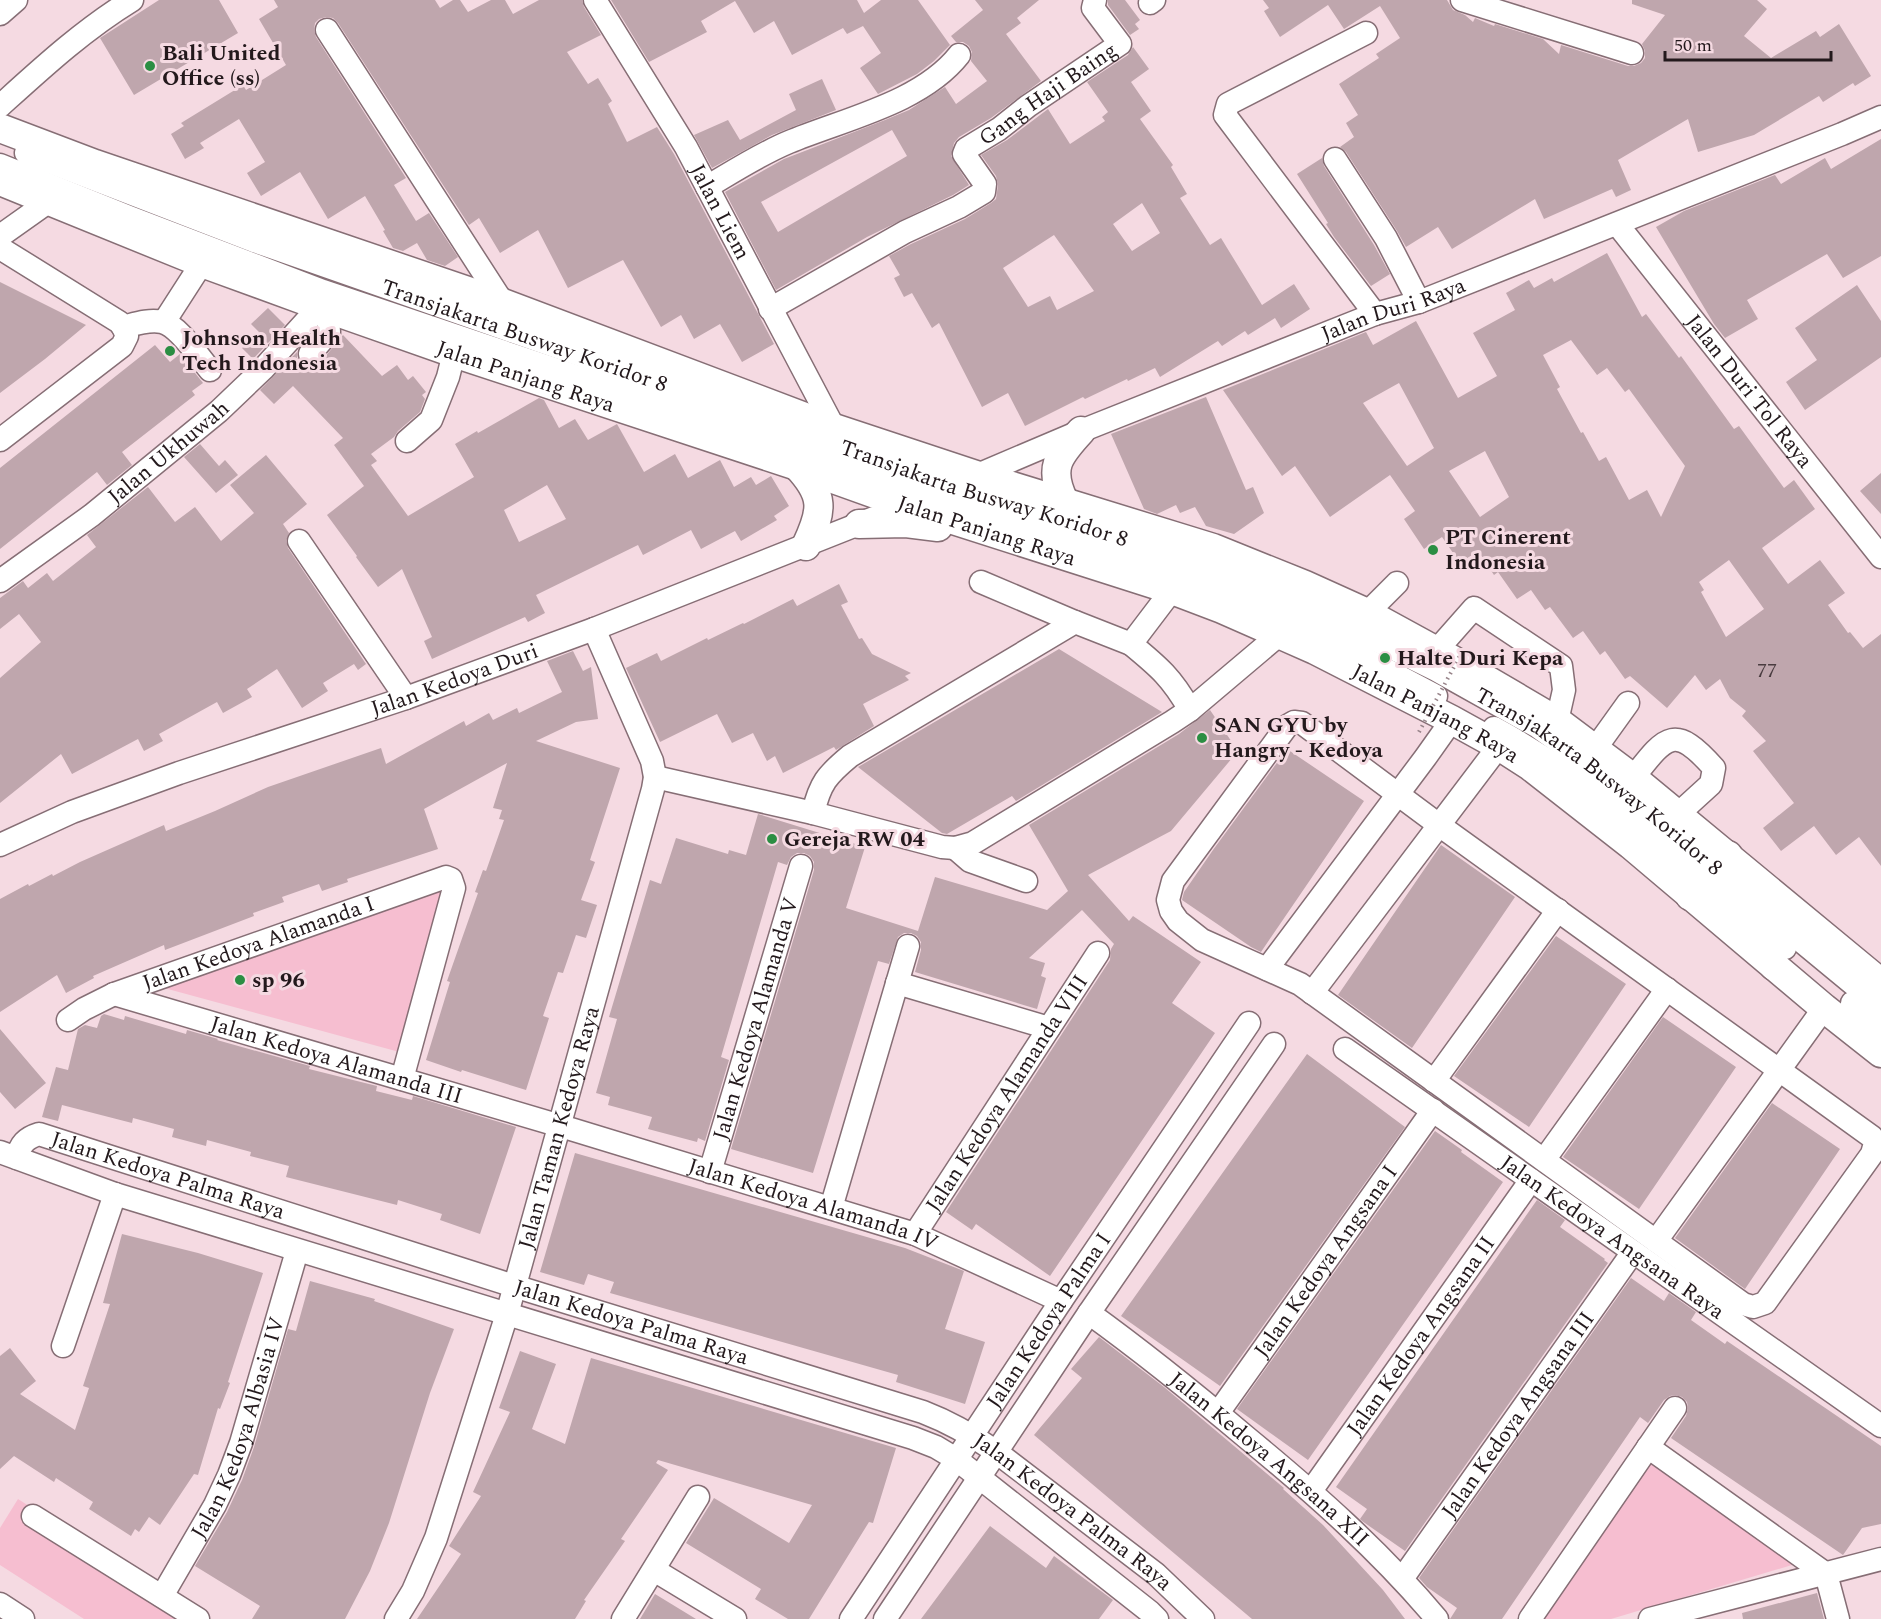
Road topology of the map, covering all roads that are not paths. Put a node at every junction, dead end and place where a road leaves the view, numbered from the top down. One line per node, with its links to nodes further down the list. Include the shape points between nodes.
1 (16, 0): 6 (street)
2 (132, 0): 11 (street, via 63,49)
3 (595, 0): 18 (street, Jalan Liem)
4 (1095, 0): 27 (street, Gang Haji Baing, via 1093,8 1120,44 966,149 964,154 985,184 984,192)
5 (1462, 0): 9 (street)
6 (0, 14)
7 (327, 30): 25 (street)
8 (1366, 33): 28 (street, via 1228,104 1226,115)
9 (1632, 53)
10 (959, 55): 18 (street, via 938,77 899,99 787,143)
11 (0, 106)
12 (1881, 117): 20 (street, Jalan Duri Raya)
13 (0, 128): 25 (main road)
14 (0, 142): 40 (street, Transjakarta Busway Koridor 8, via 254,241)
15 (1335, 159): 24 (street, via 1386,238)
16 (0, 165): 41 (street, Transjakarta Busway Koridor 8, via 323,291)
17 (0, 181): 19 (main road, Jalan Panjang Raya)
18 (707, 187): 27 (street, Jalan Liem)
19 (48, 202): 21 (street); 23 (main road, Jalan Panjang Raya)
20 (1617, 224): 24 (street, Jalan Duri Raya); 47 (street, Jalan Duri Tol Raya)
21 (0, 236)
22 (0, 248): 30 (street)
23 (202, 263): 26 (main road, Jalan Panjang Raya); 29 (street)
24 (1419, 302): 28 (street, Jalan Duri Raya)
25 (503, 303): 34 (main road)
26 (323, 307): 31 (main road, Jalan Panjang Raya); 32 (street, via 329,332); 48 (street, Jalan Ukhuwah, via 219,411 92,515)
27 (770, 309): 34 (street, Jalan Liem)
28 (1375, 315): 35 (street, Jalan Duri Raya)
29 (164, 322): 30 (street); 33 (street, via 179,333)
30 (123, 327): 36 (street, via 127,336 122,346)
31 (454, 353): 37 (street, via 431,420); 38 (main road, Jalan Panjang Raya)
32 (310, 354)
33 (210, 370)
34 (834, 428): 39 (main road)
35 (1081, 431): 39 (street, Jalan Duri Raya); 42 (main road, via 1056,466)
36 (0, 440)
37 (407, 441)
38 (797, 466): 41 (main road, Jalan Panjang Raya); 46 (main road, via 810,480 819,503)
39 (976, 475): 40 (street, Jalan Duri Raya); 42 (main road)
40 (951, 486): 41 (street, Jalan Duri Raya); 76 (street, Transjakarta Busway Koridor 8, via 1250,583 1427,666 1538,727 1592,766 1674,832)
41 (918, 500): 43 (street, Jalan Kedoya Duri); 44 (main road, Jalan Panjang Raya); 76 (street, Transjakarta Busway Koridor 8, via 1188,578 1332,641 1553,763)
42 (1064, 501): 52 (main road, via 1212,548)
43 (859, 524): 44 (main road, via 906,523); 46 (street, Jalan Kedoya Duri)
44 (1003, 534): 51 (main road, Jalan Panjang Raya)
45 (299, 541): 58 (street)
46 (806, 546): 54 (street, Jalan Kedoya Duri)
47 (1881, 557)
48 (0, 581)
49 (981, 582): 53 (street)
50 (1397, 583): 52 (street)
51 (1172, 590): 55 (main road, Jalan Panjang Raya); 56 (street)
52 (1366, 613): 57 (main road)
53 (1075, 622): 56 (street); 68 (street, via 850,756 829,773 817,793)
54 (594, 629): 58 (street, Jalan Kedoya Duri); 65 (street, via 652,761)
55 (1280, 634): 60 (street); 61 (main road, Jalan Panjang Raya)
56 (1131, 644): 60 (street, via 1160,667)
57 (1449, 650): 62 (main road); 62 (street, via 1474,608 1561,666 1564,690)
58 (405, 698): 71 (street, Jalan Kedoya Duri, via 179,772 72,812)
59 (1628, 703): 64 (street)
60 (1190, 710): 72 (street, via 973,843)
61 (1452, 720): 63 (main road, Jalan Panjang Raya); 67 (street)
62 (1557, 721): 64 (main road)
63 (1499, 746): 70 (street); 77 (main road, Jalan Panjang Raya, via 1597,818)
64 (1595, 749): 66 (main road)
65 (655, 777): 68 (street); 103 (street, Jalan Taman Kedoya Raya)
66 (1633, 778): 69 (main road); 69 (street, via 1659,747 1675,738 1702,754 1714,768 1712,784)
67 (1398, 794): 70 (street); 84 (street); 84 (street, via 1302,723 1287,726 1173,881 1168,900 1178,921 1202,940)
68 (813, 813): 72 (street)
69 (1677, 815): 73 (main road)
70 (1439, 825): 78 (street); 88 (street)
71 (0, 846)
72 (955, 848): 75 (street, via 970,861)
73 (1728, 855): 76 (main road, via 1736,871); 79 (main road)
74 (801, 866): 107 (street, Jalan Kedoya Alamanda V)
75 (1026, 881)
76 (1730, 892): 77 (main road, via 1710,903); 80 (street, Transjakarta Busway Koridor 8)
77 (1690, 897): 83 (main road, Jalan Panjang Raya)
78 (1558, 910): 87 (street); 101 (street)
79 (1812, 927): 80 (main road, via 1798,924); 86 (main road)
80 (1778, 933): 83 (main road, via 1770,952); 91 (street, Transjakarta Busway Koridor 8); 94 (street, Transjakarta Busway Koridor 8)
81 (908, 946): 85 (street)
82 (1098, 953): 95 (street, Jalan Kedoya Alamanda VIII)
83 (1774, 966): 90 (main road, Jalan Panjang Raya)
84 (1267, 969): 88 (street)
85 (897, 983): 95 (street); 111 (street)
86 (1881, 983)
87 (1667, 989): 99 (street); 105 (street)
88 (1312, 993): 101 (street)
89 (114, 994): 92 (street, Jalan Kedoya Alamanda I); 100 (street, Jalan Kedoya Alamanda III); 100 (street, Jalan Kedoya Alamanda I, via 442,878 451,879 454,888)
90 (1824, 1008): 98 (main road, Jalan Panjang Raya); 99 (street)
91 (1881, 1008)
92 (68, 1020)
93 (1249, 1023): 106 (street, Jalan Kedoya Palma I)
94 (1881, 1027)
95 (1049, 1028): 112 (street, Jalan Kedoya Alamanda VIII)
96 (1274, 1044): 109 (street, Jalan Kedoya Palma I)
97 (1345, 1049): 102 (street, Jalan Kedoya Angsana Raya)
98 (1881, 1053)
99 (1780, 1070): 113 (street); 113 (street, via 1872,1137 1875,1149 1765,1303 1743,1304)
100 (402, 1079): 103 (street, Jalan Kedoya Alamanda III)
101 (1434, 1081): 105 (street)
102 (1433, 1110): 108 (street, Jalan Kedoya Angsana Raya); 122 (street, Jalan Kedoya Angsana I)
103 (559, 1125): 107 (street, Jalan Kedoya Alamanda IV); 116 (street, Jalan Taman Kedoya Raya)
104 (8, 1155): 110 (street, Jalan Kedoya Palma Raya); 116 (street, Jalan Kedoya Palma Raya, via 39,1134)
105 (1544, 1160): 113 (street)
106 (1153, 1164): 109 (street); 117 (street, Jalan Kedoya Palma I)
107 (710, 1172): 111 (street, Jalan Kedoya Alamanda IV)
108 (1531, 1180): 115 (street, Jalan Kedoya Angsana Raya); 129 (street, Jalan Kedoya Angsana II)
109 (1179, 1182): 118 (street, Jalan Kedoya Palma I)
110 (115, 1194): 114 (street, Jalan Kedoya Palma Raya); 120 (street)
111 (831, 1208): 112 (street, Jalan Kedoya Alamanda IV)
112 (915, 1234): 117 (street, Jalan Kedoya Alamanda IV)
113 (1656, 1241)
114 (297, 1251): 119 (street, Jalan Kedoya Palma Raya); 136 (street, Jalan Kedoya Albasia IV, via 229,1475)
115 (1633, 1252): 123 (street, Jalan Kedoya Angsana Raya); 135 (street, Jalan Kedoya Angsana III)
116 (514, 1286): 119 (street, Jalan Taman Kedoya Raya); 124 (street, Jalan Kedoya Palma Raya, via 922,1412)
117 (1061, 1301): 124 (street, Jalan Kedoya Palma I)
118 (1089, 1313): 122 (street, Jalan Kedoya Angsana XII); 126 (street, Jalan Kedoya Palma I)
119 (507, 1314): 127 (street, Jalan Kedoya Palma Raya, via 913,1437); 141 (street, Jalan Taman Kedoya Raya, via 436,1538)
120 (63, 1346)
121 (1675, 1408): 125 (street)
122 (1218, 1413): 129 (street, Jalan Kedoya Angsana XII)
123 (1881, 1426)
124 (972, 1435): 126 (street, Jalan Kedoya Palma Raya); 127 (street, Jalan Kedoya Palma I)
125 (1648, 1447): 134 (street); 148 (street)
126 (995, 1451): 128 (street, Jalan Kedoya Palma I); 146 (street, Jalan Kedoya Palma Raya, via 1156,1574)
127 (956, 1459): 128 (street, Jalan Kedoya Palma Raya); 144 (street, Jalan Kedoya Palma I)
128 (979, 1477): 138 (street, Jalan Kedoya Palma Raya); 145 (street, Jalan Kedoya Palma I)
129 (1311, 1491): 135 (street, Jalan Kedoya Angsana XII)
130 (698, 1497): 133 (street)
131 (33, 1516): 136 (street)
132 (1881, 1559): 134 (street)
133 (654, 1570): 142 (street); 143 (street)
134 (1826, 1574): 149 (street); 150 (street)
135 (1402, 1579): 147 (street, Jalan Kedoya Angsana XII)
136 (162, 1596): 140 (street)
137 (0, 1604): 139 (street)
138 (1151, 1616)
139 (23, 1619)
140 (198, 1619)
141 (396, 1619)
142 (623, 1619)
143 (735, 1619)
144 (851, 1619)
145 (885, 1619)
146 (1203, 1619)
147 (1437, 1619)
148 (1530, 1619)
149 (1650, 1619)
150 (1838, 1619)

